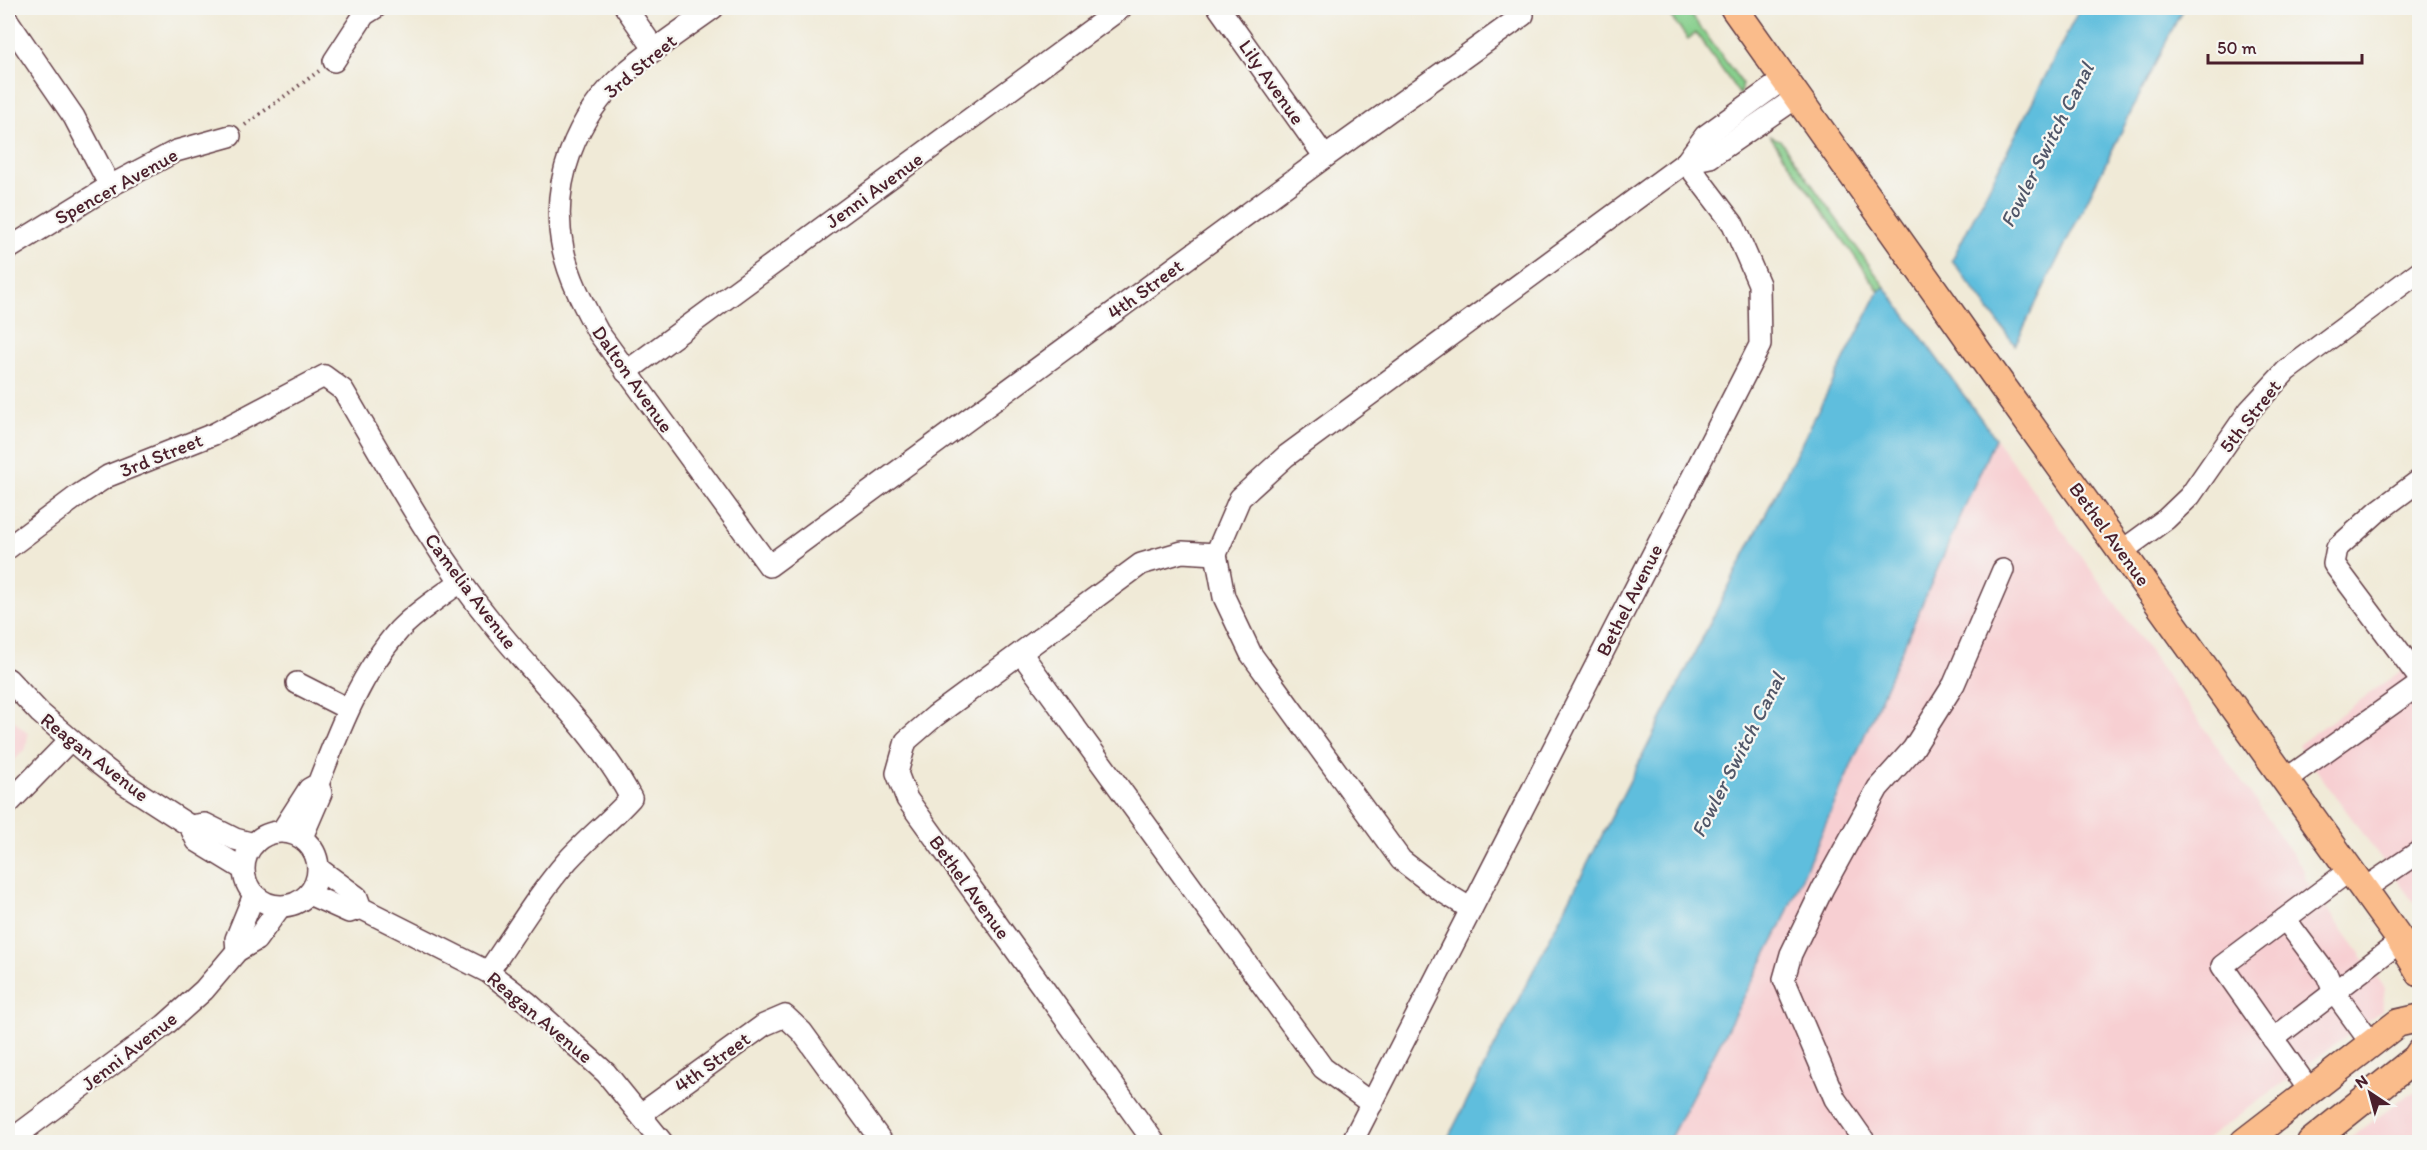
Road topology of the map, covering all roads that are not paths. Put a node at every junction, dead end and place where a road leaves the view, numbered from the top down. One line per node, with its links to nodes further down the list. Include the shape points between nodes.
1 (375, 8): 10 (street, via 364,15)
2 (626, 8): 9 (street)
3 (713, 8): 9 (street, 3rd Street)
4 (1121, 8): 19 (street, Jenni Avenue)
5 (1219, 8): 13 (street, Lily Avenue)
6 (1734, 8): 11 (main road, Bethel Avenue)
7 (1520, 11): 13 (street, 4th Street)
8 (8, 21): 16 (street, via 74,117)
9 (655, 50): 15 (street, 3rd Street, via 625,73 597,103 576,137)
10 (334, 61)
11 (1791, 88): 14 (street, via 1710,158); 23 (main road, Bethel Avenue)
12 (230, 136): 16 (street, Spencer Avenue, via 176,151)
13 (1325, 157): 25 (street, 4th Street)
14 (1686, 162): 24 (street, via 1286,456 1240,498); 48 (street, Bethel Avenue, via 1734,224 1759,284 1760,345)
15 (564, 168): 19 (street, Dalton Avenue, via 559,207 563,248 577,292)
16 (110, 186): 17 (street, Spencer Avenue)
17 (8, 249)
18 (2420, 271): 23 (street, 5th Street, via 2286,371 2249,411 2190,496)
19 (626, 372): 25 (street, Dalton Avenue)
20 (324, 376): 22 (street, 3rd Street, via 214,434 108,476); 27 (street, Camelia Avenue, via 343,390)
21 (2420, 480): 30 (street, via 2376,512 2337,548 2334,564)
22 (8, 548)
23 (2122, 551): 35 (main road, Bethel Avenue)
24 (1216, 554): 28 (street, Bethel Avenue, via 1182,552 1141,564); 48 (street, via 1224,597 1257,663 1401,860)
25 (769, 566)
26 (2003, 570): 67 (street, via 1954,684 1913,749 1878,788 1791,954 1785,979 1835,1099)
27 (460, 582): 33 (street, via 400,630 374,663); 52 (street, Camelia Avenue, via 571,712 618,774 631,798 555,876)
28 (1021, 653): 60 (street, via 1323,1068); 65 (street, Bethel Avenue, via 906,741 897,773 907,799)
29 (8, 679): 34 (street, Reagan Avenue)
30 (2420, 679)
31 (297, 683): 33 (street)
32 (2420, 684): 35 (street)
33 (348, 709): 38 (street, via 318,784 321,793)
34 (70, 740): 36 (street); 37 (street, Reagan Avenue, via 125,784)
35 (2285, 780): 43 (main road, Bethel Avenue)
36 (8, 804)
37 (190, 826): 39 (street, Reagan Avenue, via 205,824); 42 (street, Reagan Avenue, via 197,841)
38 (292, 834): 39 (street, via 264,836); 41 (street, via 314,851)
39 (254, 844): 42 (street)
40 (2420, 851): 43 (street)
41 (319, 869): 44 (street); 47 (street, Reagan Avenue, via 357,897)
42 (243, 870): 45 (street)
43 (2357, 880): 49 (street); 50 (main road, Bethel Avenue)
44 (309, 894): 46 (street); 47 (street, Reagan Avenue, via 349,912)
45 (255, 895): 46 (street); 51 (street, Jenni Avenue, via 236,939)
46 (280, 907): 51 (street, Jenni Avenue, via 256,940)
47 (361, 908): 52 (street, Reagan Avenue)
48 (1471, 909): 60 (street, Bethel Avenue)
49 (2285, 919): 54 (street, via 2327,975); 56 (street, via 2222,966)
50 (2401, 942): 53 (main road, Bethel Avenue); 54 (street)
51 (237, 951): 62 (street, Jenni Avenue, via 204,990 165,1025)
52 (488, 972): 61 (street, Reagan Avenue, via 606,1073)
53 (2420, 973)
54 (2334, 992): 56 (street); 57 (street)
55 (2420, 1018): 57 (main road, via 2398,1023)
56 (2273, 1039): 59 (street)
57 (2371, 1043): 59 (main road)
58 (2420, 1052): 69 (main road)
59 (2310, 1091): 68 (main road)
60 (1372, 1104): 66 (street, Bethel Avenue)
61 (641, 1114): 63 (street, Reagan Avenue); 64 (street, 4th Street, via 764,1024 785,1016 802,1032)
62 (10, 1139)
63 (662, 1143)
64 (882, 1143)
65 (1154, 1143)
66 (1352, 1143)
67 (1865, 1143)
68 (2244, 1143)
69 (2311, 1143)

